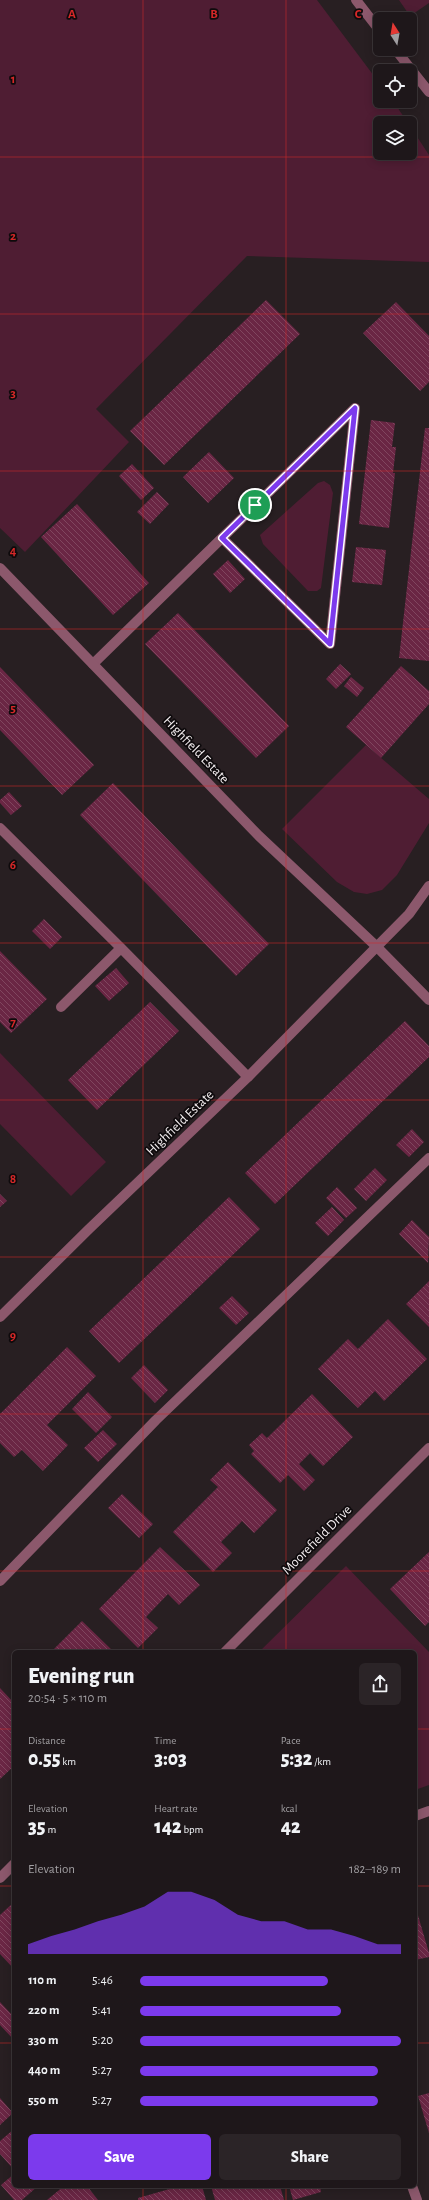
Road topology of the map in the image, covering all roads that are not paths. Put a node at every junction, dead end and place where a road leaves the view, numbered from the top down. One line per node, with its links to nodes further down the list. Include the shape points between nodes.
1 (356, 0): 2 (street)
2 (373, 22)
3 (401, 56): 4 (street)
4 (429, 92)
5 (222, 538): 5 (street, via 305,457 355,408 330,644); 7 (street)
6 (0, 568): 7 (street, Highfield Estate)
7 (93, 664): 10 (street, Highfield Estate, via 259,836)
8 (0, 828): 11 (street)
9 (429, 886): 10 (street, Highfield Estate, via 409,914)
10 (377, 947): 12 (street); 14 (street, Highfield Estate)
11 (121, 948): 13 (street); 14 (street)
12 (429, 1000)
13 (61, 1008)
14 (248, 1077): 16 (street, Highfield Estate)
15 (429, 1158): 18 (street, via 156,1420)
16 (0, 1317)
17 (429, 1448): 19 (street, Moorefield Drive)
18 (0, 1581)
19 (227, 1650)
20 (429, 1811): 21 (street)
21 (417, 1815)
22 (12, 1866): 23 (street)
23 (0, 1878)
24 (413, 2188): 25 (street)
25 (417, 2200)

